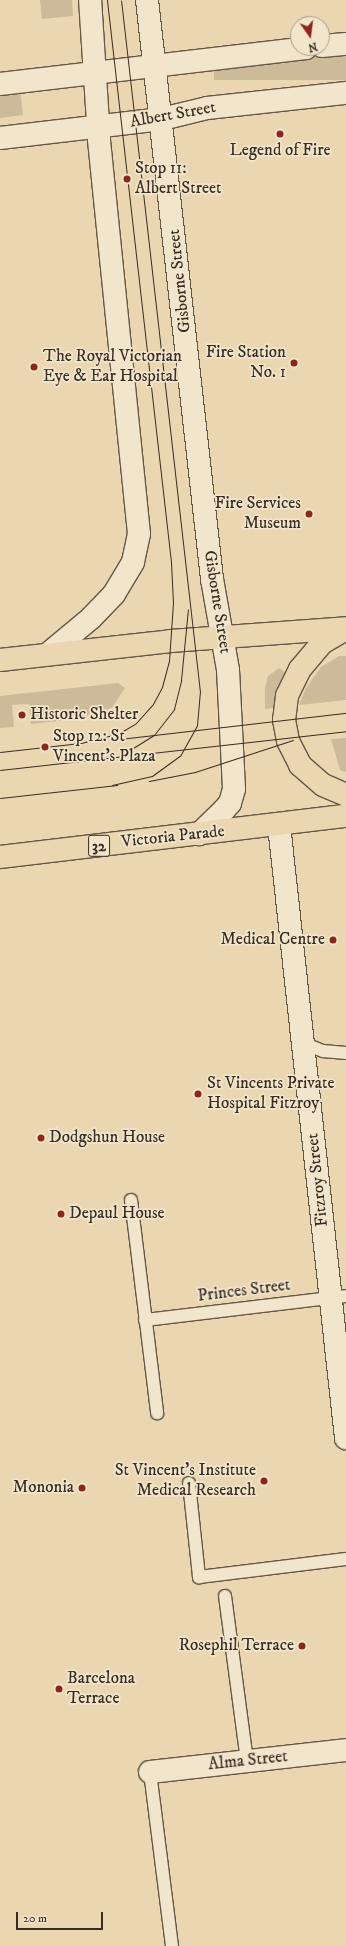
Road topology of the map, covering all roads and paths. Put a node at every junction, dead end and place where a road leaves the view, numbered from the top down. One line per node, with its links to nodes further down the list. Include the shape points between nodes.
1 (90, 0): 7 (street)
2 (147, 0): 6 (street, Gisborne Street)
3 (346, 44): 4 (street)
4 (330, 45)
5 (290, 50): 6 (street)
6 (156, 66): 7 (street); 10 (street, Gisborne Street)
7 (96, 73): 8 (street); 11 (street)
8 (0, 84)
9 (346, 93): 10 (street, Albert Street, via 207,108)
10 (162, 119): 11 (street, Albert Street); 14 (street, Gisborne Street, via 212,579)
11 (99, 127): 12 (street, Albert Street); 15 (street, via 139,534 133,562 114,594 91,618)
12 (0, 138)
13 (346, 628): 14 (main road); 17 (main road, via 322,643 306,661 290,686 284,720 288,741 300,765 323,785)
14 (222, 637): 15 (main road); 20 (street, Gisborne Street, via 228,670 234,789 227,806)
15 (48, 654): 16 (main road)
16 (0, 660)
17 (346, 795)
18 (346, 816): 19 (main road, Victoria Parade / 32)
19 (279, 825): 20 (main road, Victoria Parade / 32); 22 (street, Fitzroy Street)
20 (199, 834): 21 (main road, Victoria Parade / 32)
21 (0, 857)
22 (303, 1043): 23 (lane, via 323,1051); 25 (street, Fitzroy Street)
23 (346, 1052)
24 (131, 1200): 26 (lane)
25 (338, 1297): 26 (lane, Princes Street); 28 (street, Fitzroy Street)
26 (145, 1320): 27 (lane)
27 (157, 1413)
28 (346, 1438)
29 (189, 1483): 30 (lane, via 199,1576)
30 (346, 1559)
31 (225, 1596): 33 (lane)
32 (346, 1750): 33 (street, Alma Street)
33 (247, 1761): 34 (street, Alma Street)
34 (150, 1772): 35 (lane)
35 (172, 1946)

